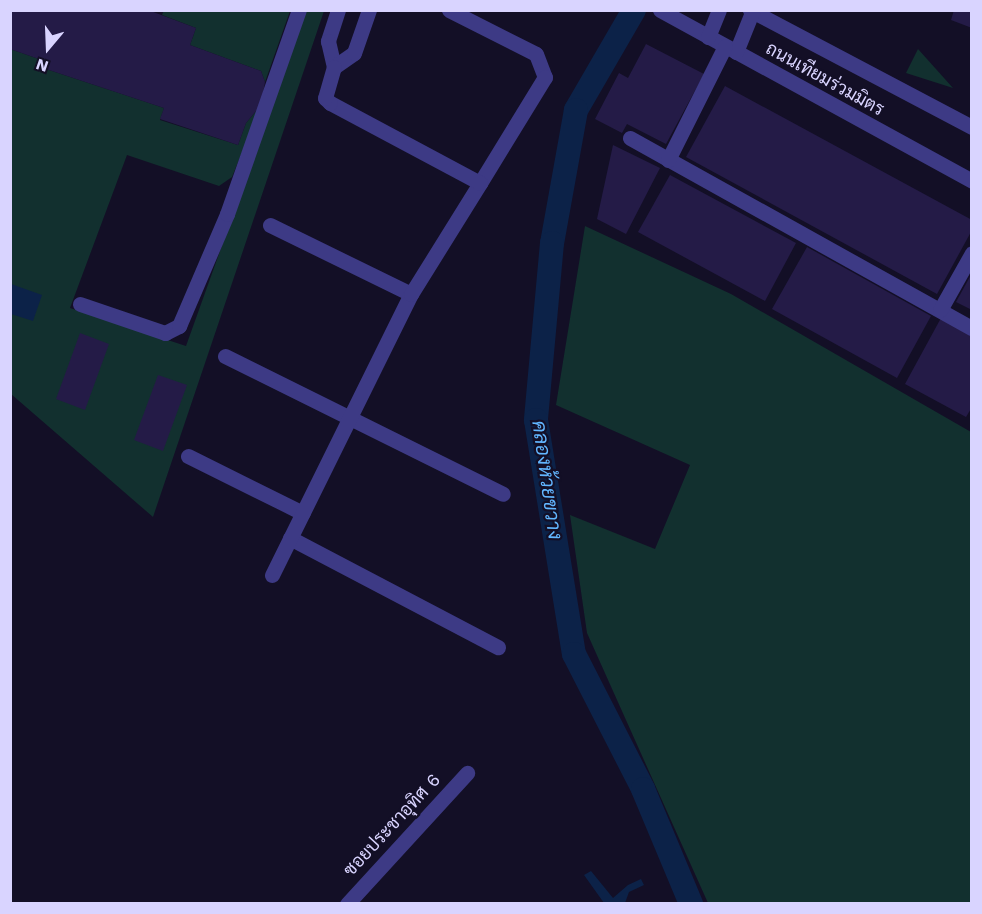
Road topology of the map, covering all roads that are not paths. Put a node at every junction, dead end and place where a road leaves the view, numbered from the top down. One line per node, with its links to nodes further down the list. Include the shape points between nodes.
1 (299, 10): 19 (street, via 227,214 179,326 165,333)
2 (339, 10): 10 (street, via 328,41)
3 (369, 10): 10 (street, via 354,53)
4 (449, 10): 15 (street, via 537,54 545,77)
5 (719, 10): 8 (street)
6 (752, 11): 9 (street); 11 (street)
7 (664, 13): 8 (street, ถนนเทียมร่วมมิตร)
8 (708, 37): 9 (street, ถนนเทียมร่วมมิตร)
9 (730, 49): 13 (street); 14 (street, ถนนเทียมร่วมมิตร)
10 (334, 67): 15 (street, via 325,98 330,103)
11 (972, 127)
12 (630, 138): 13 (street)
13 (668, 160): 20 (street)
14 (972, 181)
15 (480, 183): 18 (street)
16 (270, 225): 18 (street)
17 (972, 253): 20 (street)
18 (411, 294): 23 (street)
19 (80, 304)
20 (940, 310): 21 (street)
21 (972, 328)
22 (225, 356): 23 (street)
23 (350, 418): 25 (street); 26 (street)
24 (188, 456): 26 (street)
25 (503, 494)
26 (303, 513): 27 (street)
27 (290, 538): 28 (street); 29 (street)
28 (272, 575)
29 (498, 648)
30 (467, 773): 31 (street, ซอยประชาอุทิศ 6)
31 (347, 903)

